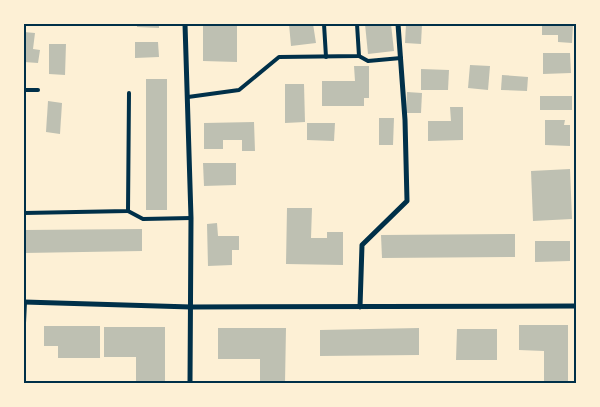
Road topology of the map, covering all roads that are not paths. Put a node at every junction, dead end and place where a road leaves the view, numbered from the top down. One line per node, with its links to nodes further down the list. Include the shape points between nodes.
1 (185, 24): 11 (street)
2 (324, 24): 6 (lane)
3 (358, 24): 5 (lane)
4 (398, 24): 7 (street)
5 (359, 56): 6 (lane); 7 (lane, via 368,61)
6 (326, 57): 11 (lane, via 279,57 239,90)
7 (400, 58): 18 (street, via 407,201 362,245)
8 (24, 90): 9 (lane)
9 (38, 90)
10 (129, 93): 12 (lane)
11 (188, 97): 14 (street)
12 (128, 211): 13 (lane); 14 (lane, via 143,219)
13 (24, 213)
14 (191, 218): 17 (street)
15 (24, 302): 17 (street); 19 (lane)
16 (576, 306): 18 (street)
17 (191, 307): 18 (street); 20 (street)
18 (360, 307)
19 (24, 323)
20 (190, 383)

